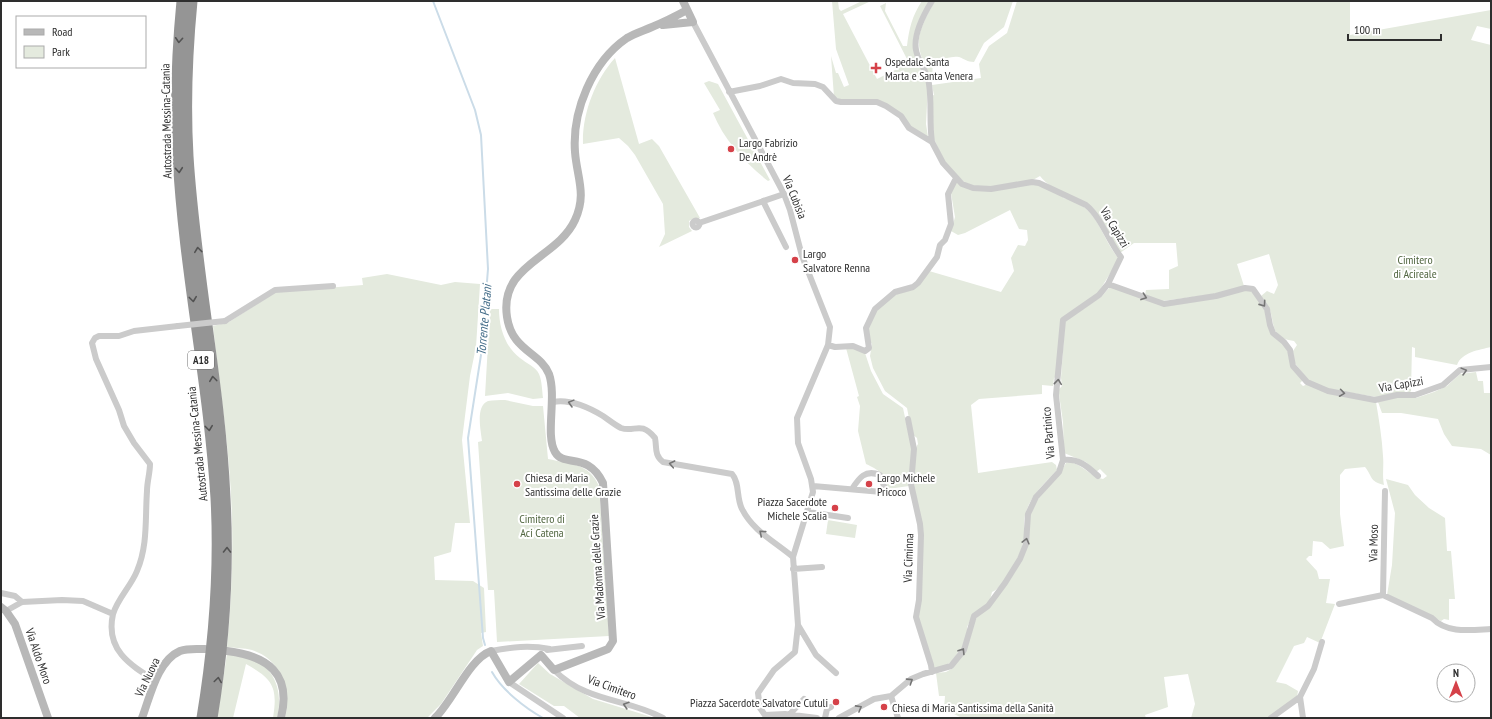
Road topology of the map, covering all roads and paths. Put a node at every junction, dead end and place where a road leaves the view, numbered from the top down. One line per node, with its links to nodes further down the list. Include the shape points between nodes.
1 (182, 1): 59 (highway, Autostrada Messina-Catania / A18, one-way to 59, via 176,90 178,158 212,454 216,521 214,632)
2 (192, 1): 60 (highway, Autostrada Messina-Catania / A18, one-way to 2, via 225,614 226,520 222,453 188,158 187,70)
3 (683, 1): 5 (street, Via Cubisia)
4 (932, 1): 9 (street, via 922,19 916,50 930,84)
5 (687, 10): 6 (street, Via Cubisia); 7 (street, Via Madonna delle Grazie)
6 (693, 22): 7 (street); 8 (street, Via Cubisia)
7 (650, 28): 19 (street, Via Madonna delle Grazie, via 628,38 610,52 582,98 575,136 582,192 578,211 564,236 519,274 508,298 507,316 511,331 520,345 545,367 549,374)
8 (729, 92): 9 (street, via 760,86 777,79 792,83 815,84 823,87 836,101 877,102 886,106 901,116 909,128); 11 (street, Via Cubisia)
9 (932, 142): 10 (street, Via Capizzi, via 943,163)
10 (956, 178): 15 (street, Via Capizzi, via 962,184 973,188 991,189 1039,183 1086,205 1093,210 1108,240 1121,258); 17 (street, via 948,194 951,224 937,257 918,283 895,292 875,309 866,328 869,348 865,351 853,346 835,347)
11 (784, 194): 12 (street); 17 (street, Via Cubisia, via 802,256 828,318)
12 (763, 201): 13 (street); 14 (street)
13 (699, 223)
14 (786, 247)
15 (1108, 284): 18 (street, Via Capizzi, one-way to 18, via 1164,304 1216,296 1245,288 1253,289 1267,309 1273,333 1290,350 1293,366 1307,382 1328,391 1375,400 1397,395 1415,395 1443,385 1460,370); 21 (street, Via Partinico, one-way to 15, via 1056,395 1063,320 1099,295)
16 (333, 286): 36 (street, bridge, via 275,290 225,321 95,338 92,343 96,359 124,426 150,464 143,556)
17 (828, 344): 23 (street, Via Cubisia, via 797,422 798,443)
18 (1491, 367)
19 (553, 402): 28 (street, one-way to 19, via 751,524 741,508 736,478 732,474 663,462 656,453 655,438 647,430 641,427 624,428 570,402); 46 (street, Via Madonna delle Grazie, via 552,443 556,454 560,458 592,467 603,483 614,636 614,641 608,649)
20 (908, 419): 47 (street, Via Ciminna, via 914,449 911,484 921,536 916,617)
21 (1063, 460): 22 (street, via 1070,459 1086,464); 47 (street, Via Partinico, one-way to 21, via 951,666 964,650 974,616 988,606 1005,583 1026,544 1028,514 1036,497 1059,472)
22 (1098, 476)
23 (813, 486): 24 (street); 26 (street)
24 (852, 489): 24 (street, via 882,492 884,486 880,475 866,473)
25 (1385, 491): 32 (street, Via Moso)
26 (808, 512): 27 (street); 28 (street, via 800,529)
27 (848, 518)
28 (793, 557): 30 (street)
29 (822, 567): 30 (street)
30 (793, 569): 37 (street)
31 (1, 593): 33 (street, via 15,596)
32 (1383, 595): 34 (street); 38 (street, via 1432,618 1437,624 1458,630)
33 (22, 602): 35 (street); 36 (street, via 83,601)
34 (1339, 604)
35 (4, 609): 57 (street, Via Aldo Moro, via 15,624)
36 (113, 614): 49 (street, via 116,647 133,667)
37 (798, 625): 48 (street, via 816,655); 56 (street, via 795,652 774,670 758,693 760,708)
38 (1491, 629)
39 (1322, 642): 52 (street, via 1314,669)
40 (582, 646): 41 (street)
41 (550, 649): 44 (street, via 528,646); 45 (street)
42 (205, 650): 49 (street, Via Nuova, via 180,651 165,663)
43 (226, 651): 61 (street, via 246,653 259,658 272,669 282,687 284,700)
44 (491, 651): 50 (street); 62 (street, via 476,660 451,699)
45 (541, 655): 46 (street, Via Cimitero); 50 (street)
46 (554, 670): 64 (street, Via Cimitero, one-way to 46, via 590,694)
47 (932, 672): 51 (street, Via Partinico, one-way to 47, via 911,679)
48 (836, 673)
49 (156, 681): 58 (street, Via Nuova)
50 (509, 682): 63 (street)
51 (891, 696): 67 (street, one-way to 51, via 874,699); 68 (street)
52 (1300, 697): 69 (street); 70 (street)
53 (804, 699): 55 (street)
54 (832, 707): 66 (street, via 827,709)
55 (790, 714): 56 (street); 65 (street)
56 (766, 716)
57 (48, 718)
58 (142, 718)
59 (202, 718)
60 (212, 718)
61 (281, 718)
62 (435, 718)
63 (563, 718)
64 (663, 718)
65 (817, 718)
66 (825, 718)
67 (839, 718)
68 (898, 718)
69 (1271, 718)
70 (1303, 718)

